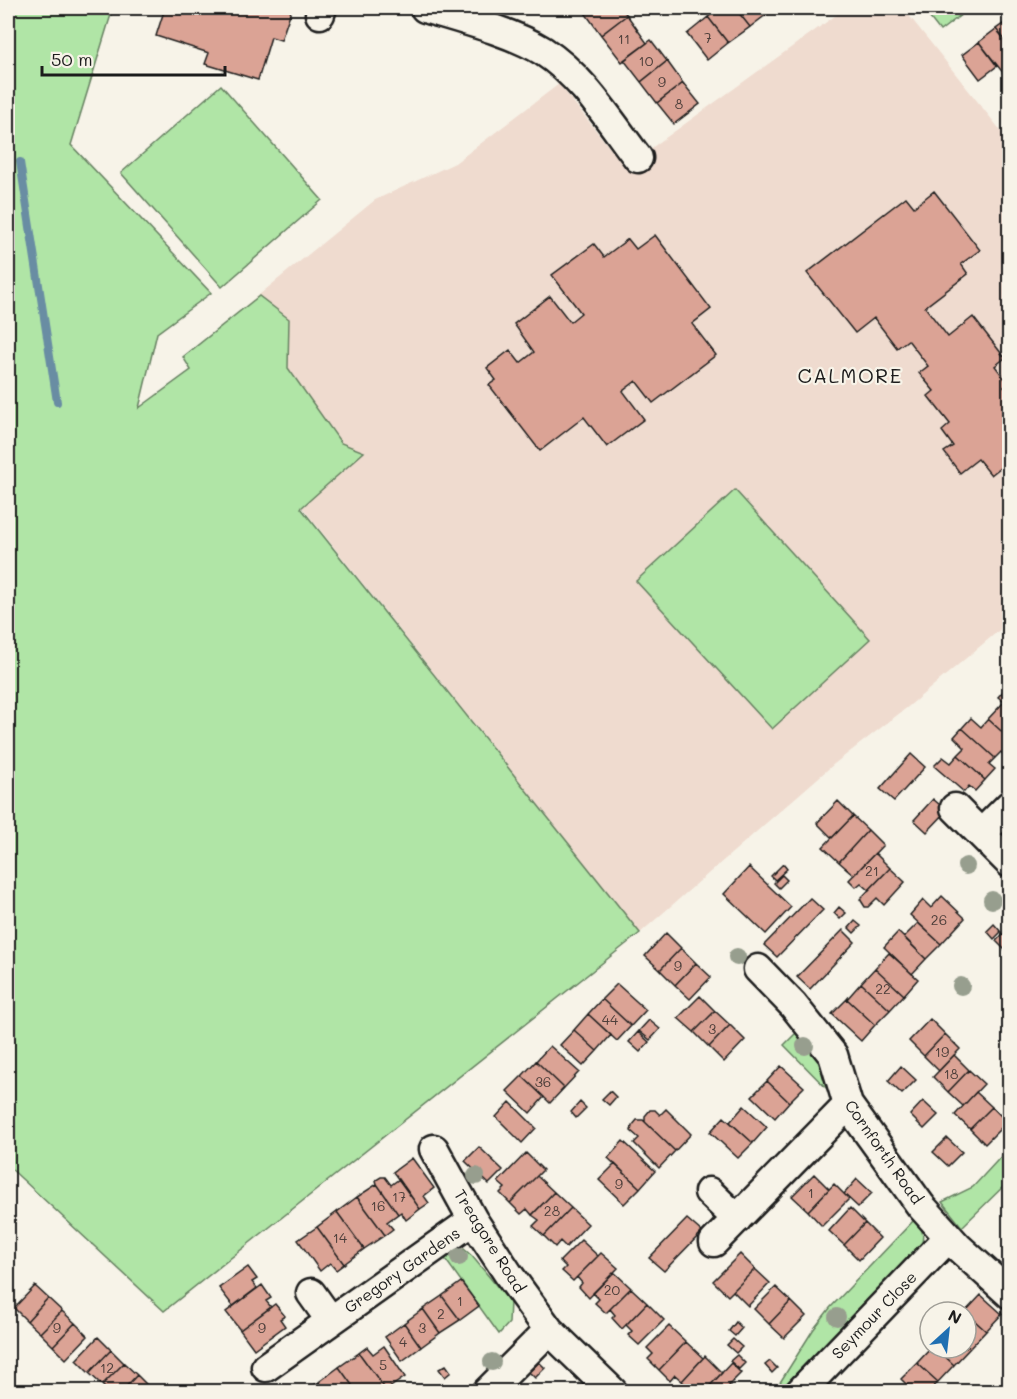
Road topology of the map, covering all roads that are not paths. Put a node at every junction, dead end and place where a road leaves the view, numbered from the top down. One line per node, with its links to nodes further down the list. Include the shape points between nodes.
1 (425, 8): 2 (street, via 520,39 543,51 585,88)
2 (638, 158)
3 (1010, 805): 5 (street)
4 (955, 808): 5 (street)
5 (981, 834): 6 (street)
6 (1010, 862)
7 (758, 969): 8 (street, Cornforth Road, via 833,1055)
8 (848, 1105): 11 (street); 13 (street, Cornforth Road)
9 (434, 1149): 12 (street, Treagore Road)
10 (709, 1192): 11 (street)
11 (738, 1219): 14 (street)
12 (473, 1220): 17 (street, Gregory Gardens); 18 (street, Treagore Road)
13 (948, 1238): 16 (street, Cornforth Road); 22 (street, Seymour Close)
14 (714, 1242)
15 (311, 1293): 17 (street, Gregory Gardens)
16 (1010, 1294)
17 (331, 1321): 19 (street, Gregory Gardens)
18 (549, 1330): 20 (street); 21 (street, Treagore Road)
19 (266, 1368)
20 (487, 1392)
21 (613, 1392)
22 (800, 1392)

